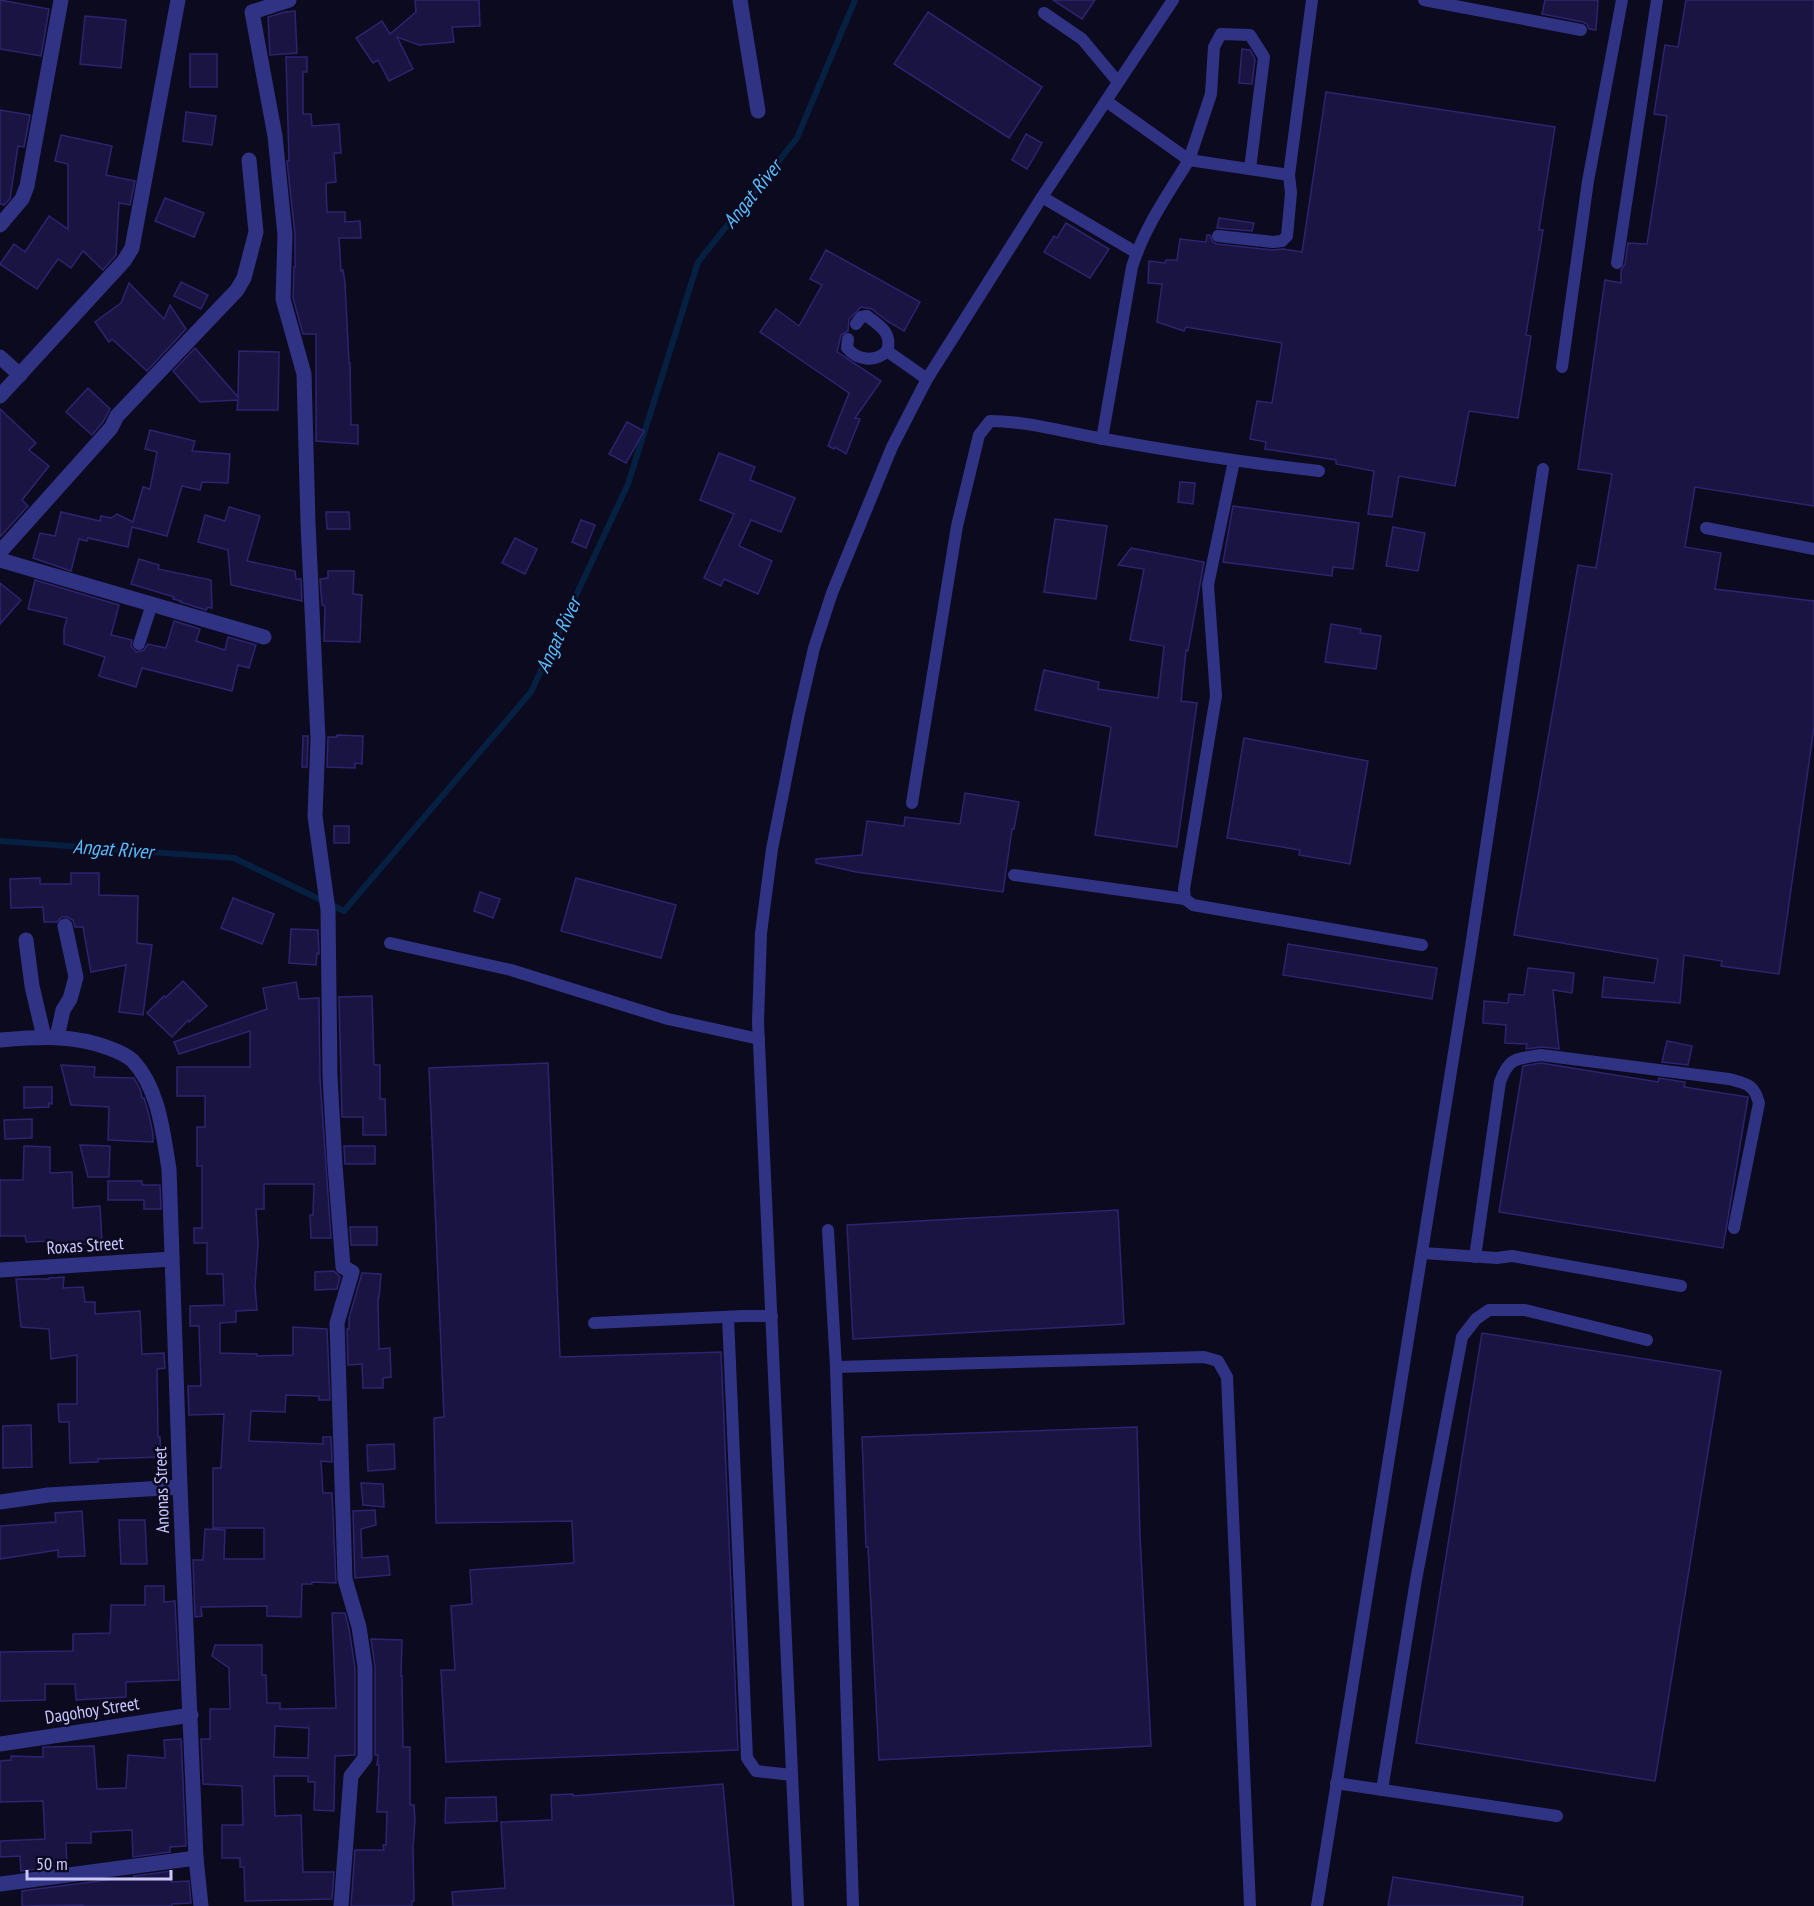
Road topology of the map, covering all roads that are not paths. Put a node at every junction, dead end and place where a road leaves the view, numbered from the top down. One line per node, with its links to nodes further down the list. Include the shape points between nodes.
1 (61, 0): 20 (street, via 27,186 22,199)
2 (178, 0): 29 (street, via 132,248)
3 (269, 0): 76 (street, via 289,0 252,12 276,147 285,235 284,299 304,374 318,740 315,816 328,910 334,1165 343,1267 352,1272 337,1323 345,1579 359,1627 366,1713 365,1758 351,1776)
4 (740, 0): 14 (street)
5 (1173, 0): 12 (lane)
6 (1312, 0): 18 (lane)
7 (1424, 0): 11 (lane)
8 (1623, 0): 28 (lane, via 1588,181)
9 (1657, 0): 23 (lane)
10 (1044, 13): 12 (lane, via 1082,39)
11 (1581, 30)
12 (1118, 82): 13 (lane)
13 (1106, 101): 16 (lane); 19 (lane)
14 (758, 111)
15 (249, 160): 38 (street, via 256,232 237,290 117,416 111,428)
16 (1188, 160): 17 (lane); 17 (lane, via 1211,94 1214,47 1221,34 1250,35 1264,57); 22 (lane)
17 (1250, 169): 18 (lane)
18 (1289, 175): 21 (lane, via 1287,236 1282,241)
19 (1042, 197): 22 (lane); 30 (lane)
20 (0, 225)
21 (1218, 236)
22 (1137, 253): 32 (lane)
23 (1617, 263)
24 (855, 324): 26 (lane, via 867,316 885,330 889,340)
25 (848, 339): 26 (lane, via 847,348 861,358 877,358)
26 (887, 351): 30 (lane)
27 (0, 357): 29 (street)
28 (1562, 366)
29 (20, 375): 31 (street)
30 (927, 379): 51 (lane, via 888,456 814,648 771,860 761,933)
31 (0, 396)
32 (1102, 439): 33 (lane); 43 (lane, via 1009,421 990,421 979,435 957,526)
33 (1234, 461): 35 (lane); 45 (lane, via 1208,585 1216,696)
34 (1544, 470): 55 (lane)
35 (1319, 471)
36 (1706, 528): 37 (lane)
37 (1814, 549)
38 (0, 552)
39 (0, 560): 40 (street)
40 (152, 604): 41 (street); 42 (lane)
41 (264, 637)
42 (139, 644)
43 (912, 803)
44 (1014, 875): 45 (lane)
45 (1185, 899): 49 (lane, via 1193,905)
46 (65, 926): 50 (street, via 76,977 70,999)
47 (26, 940): 50 (street, via 32,986)
48 (390, 943): 51 (lane, via 511,970 668,1019)
49 (1422, 945)
50 (50, 1037): 52 (street, Anonas Street); 57 (street, Anonas Street, via 119,1052 132,1060 143,1076 154,1099 169,1168)
51 (759, 1039): 61 (lane)
52 (0, 1040)
53 (1734, 1228): 56 (lane, via 1759,1103 1756,1091 1729,1079 1541,1055 1515,1060 1505,1068 1500,1083)
54 (828, 1230): 64 (lane)
55 (1423, 1253): 56 (lane); 70 (lane)
56 (1475, 1257): 59 (lane, via 1512,1256)
57 (172, 1259): 58 (street, Roxas Street); 65 (street, Anonas Street)
58 (0, 1270)
59 (1681, 1286)
60 (728, 1317): 61 (lane); 62 (lane); 69 (lane, via 747,1758 756,1771)
61 (772, 1317): 69 (lane)
62 (594, 1323)
63 (1647, 1340): 71 (lane, via 1525,1310 1489,1310 1462,1336)
64 (836, 1367): 78 (lane); 79 (lane, via 1204,1357 1218,1361 1227,1377)
65 (180, 1487): 66 (street); 67 (street, Anonas Street)
66 (0, 1502)
67 (191, 1715): 68 (street, Dagohoy Street); 73 (street, Anonas Street)
68 (0, 1744)
69 (792, 1775): 77 (lane)
70 (1336, 1783): 71 (lane); 80 (lane)
71 (1382, 1790): 72 (lane)
72 (1557, 1816)
73 (196, 1858): 74 (street); 75 (street, Anonas Street)
74 (0, 1884)
75 (201, 1906)
76 (341, 1906)
77 (798, 1906)
78 (853, 1906)
79 (1250, 1906)
80 (1317, 1906)

